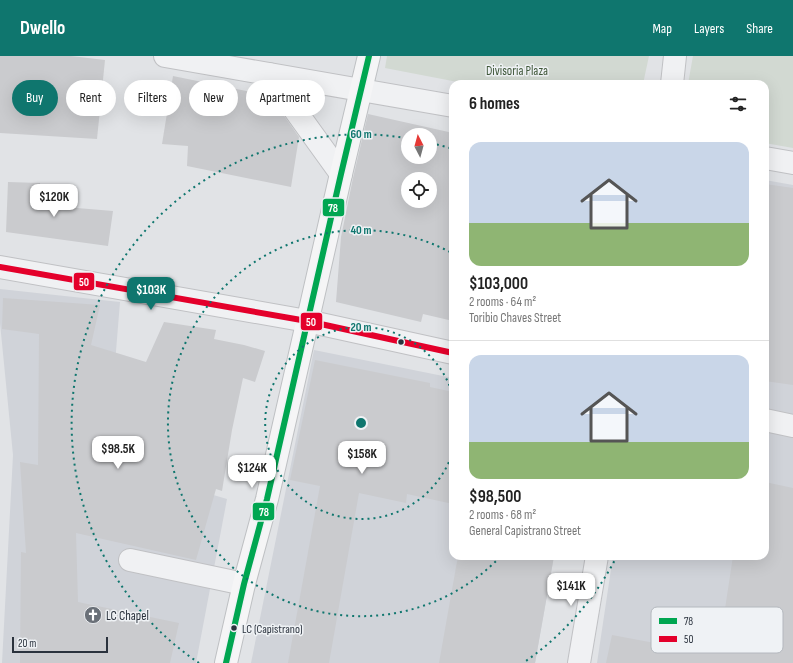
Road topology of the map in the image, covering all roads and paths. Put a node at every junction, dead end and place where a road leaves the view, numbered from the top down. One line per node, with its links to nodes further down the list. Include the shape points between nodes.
1 (165, 56): 4 (street)
2 (369, 56): 6 (main road)
3 (675, 56): 5 (street)
4 (270, 74): 6 (street); 10 (street)
5 (672, 80)
6 (360, 90): 7 (street); 10 (main road)
7 (449, 105)
8 (769, 159): 9 (street)
9 (793, 163)
10 (341, 174): 12 (main road)
11 (0, 267): 12 (street)
12 (307, 321): 13 (street); 18 (main road, via 267,499)
13 (449, 352)
14 (769, 421): 15 (street)
15 (793, 426)
16 (130, 560): 18 (street)
17 (596, 560): 20 (street)
18 (244, 584): 19 (main road)
19 (226, 663)
20 (579, 663)

